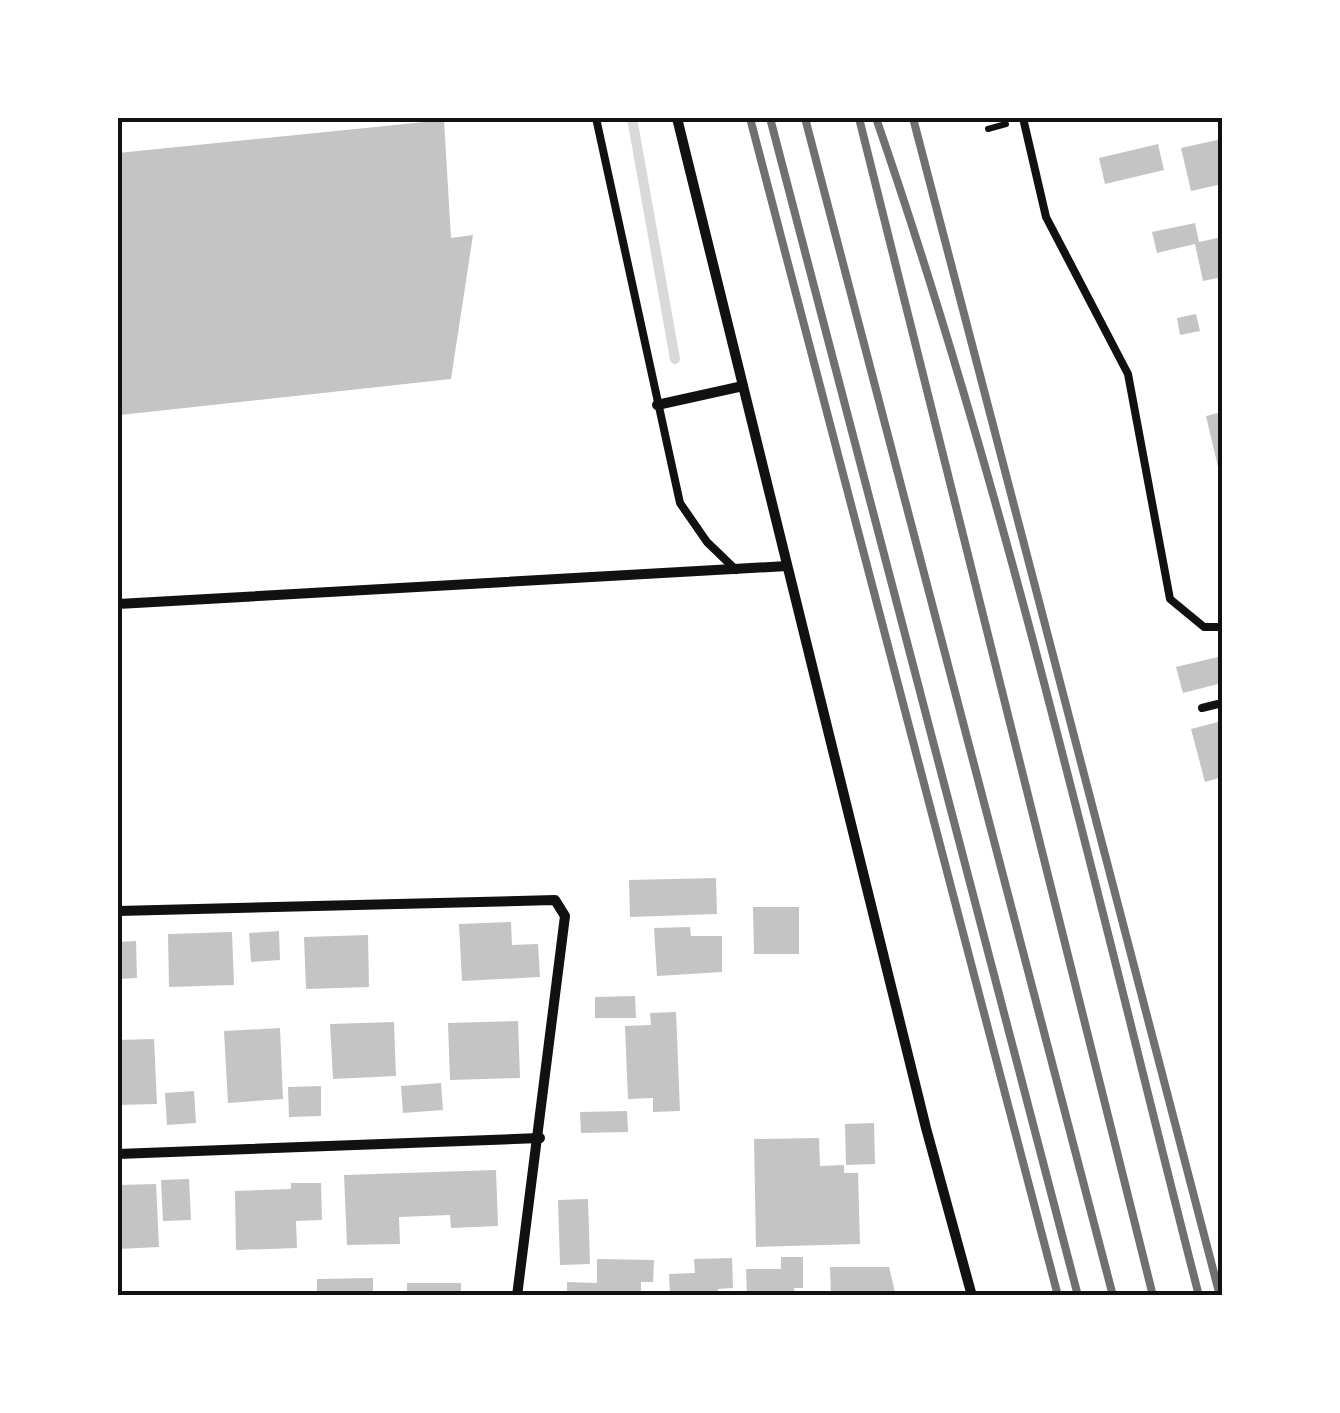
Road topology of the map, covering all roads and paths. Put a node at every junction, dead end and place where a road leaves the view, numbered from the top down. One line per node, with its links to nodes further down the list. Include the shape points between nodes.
1 (596, 118): 5 (lane)
2 (676, 118): 4 (street)
3 (1023, 118): 9 (lane, via 1046,218 1128,374 1170,599 1204,627)
4 (743, 386): 5 (street); 6 (street)
5 (656, 405): 7 (lane, via 680,503)
6 (787, 566): 7 (street); 16 (street)
7 (736, 570): 8 (street)
8 (118, 604)
9 (1222, 627)
10 (1222, 703): 11 (lane)
11 (1202, 708)
12 (118, 911): 13 (street, via 555,900 565,916)
13 (540, 1138): 14 (street); 15 (street)
14 (118, 1154)
15 (517, 1296)
16 (972, 1296)

